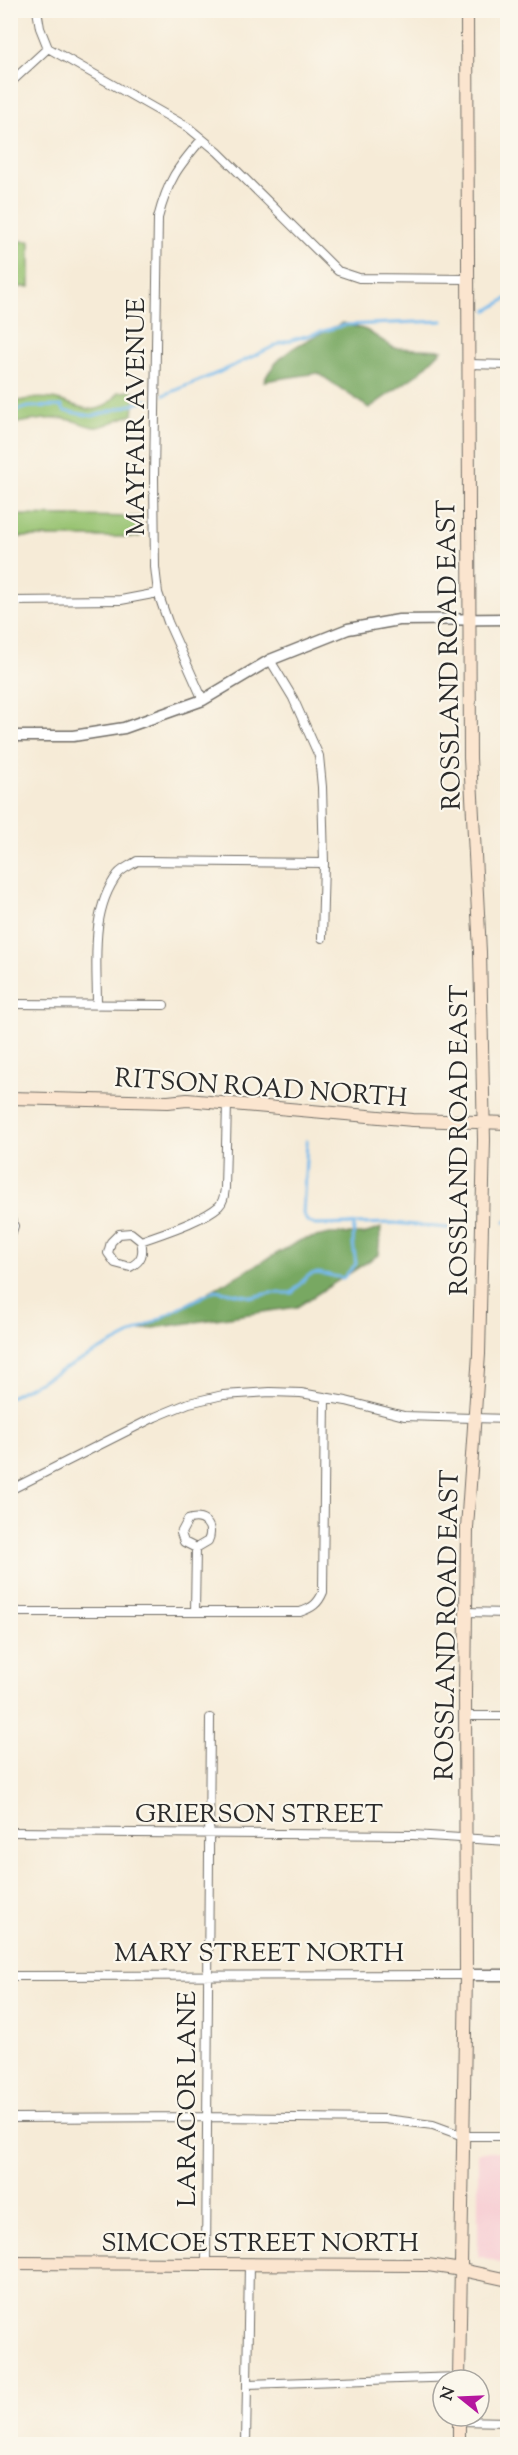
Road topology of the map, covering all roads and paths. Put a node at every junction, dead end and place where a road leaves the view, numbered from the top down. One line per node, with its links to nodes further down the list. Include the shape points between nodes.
1 (37, 10): 3 (street)
2 (467, 10): 6 (main road, ROSSLAND ROAD EAST)
3 (48, 48): 4 (street); 5 (street)
4 (10, 83)
5 (202, 139): 6 (street, via 338,271 359,278); 9 (street, MAYFAIR AVENUE, via 181,163 166,189 158,218 154,478)
6 (468, 279): 7 (main road, ROSSLAND ROAD EAST)
7 (468, 364): 8 (street); 11 (main road, ROSSLAND ROAD EAST)
8 (507, 365)
9 (158, 593): 10 (street, via 121,600); 14 (street, MAYFAIR AVENUE)
10 (10, 601)
11 (469, 618): 12 (street); 13 (street, via 399,621 348,629); 23 (main road, ROSSLAND ROAD EAST, via 470,758)
12 (507, 619)
13 (270, 660): 14 (street); 16 (street, via 293,698 319,756)
14 (203, 700): 15 (street, via 124,728 73,736)
15 (10, 736)
16 (324, 863): 17 (street); 19 (street, via 137,861 119,873 98,918)
17 (322, 938)
18 (10, 1004): 19 (street)
19 (97, 1005): 20 (street)
20 (164, 1005)
21 (10, 1098): 22 (main road, RITSON ROAD NORTH)
22 (227, 1103): 23 (main road, RITSON ROAD NORTH, via 413,1120); 27 (street, via 225,1188 220,1205)
23 (484, 1122): 24 (main road, RITSON ROAD NORTH); 29 (main road, ROSSLAND ROAD EAST, via 482,1277)
24 (507, 1123)
25 (10, 1217): 26 (street, via 14,1226)
26 (10, 1238)
27 (141, 1241): 27 (street, via 142,1256 130,1267 115,1263 108,1253 119,1234 131,1233)
28 (325, 1397): 29 (street, via 404,1416); 31 (street, via 270,1392 223,1395 189,1403); 34 (street, via 324,1581 319,1601 300,1612)
29 (474, 1419): 30 (street); 35 (main road, ROSSLAND ROAD EAST)
30 (507, 1419)
31 (10, 1490)
32 (196, 1548): 34 (street)
33 (10, 1610): 34 (street)
34 (195, 1612)
35 (466, 1612): 36 (street); 37 (main road, ROSSLAND ROAD EAST)
36 (507, 1613)
37 (465, 1716): 38 (street); 42 (main road, ROSSLAND ROAD EAST)
38 (507, 1716)
39 (210, 1718): 41 (street, LARACOR LANE)
40 (10, 1832): 41 (street, GRIERSON STREET)
41 (208, 1834): 42 (street, GRIERSON STREET); 44 (street, LARACOR LANE)
42 (466, 1839): 43 (street, GRIERSON STREET); 45 (main road, ROSSLAND ROAD EAST)
43 (507, 1841)
44 (208, 1974): 45 (street, MARY STREET NORTH); 47 (street, MARY STREET NORTH); 48 (street, LARACOR LANE)
45 (466, 1975): 46 (street, MARY STREET NORTH); 50 (main road, ROSSLAND ROAD EAST)
46 (507, 1975)
47 (10, 1976)
48 (208, 2117): 49 (street); 50 (street, via 385,2119 433,2125); 53 (street, LARACOR LANE)
49 (10, 2118)
50 (463, 2136): 51 (street); 55 (main road, ROSSLAND ROAD EAST)
51 (507, 2136)
52 (10, 2264): 53 (main road, SIMCOE STREET NORTH)
53 (206, 2264): 54 (main road, SIMCOE STREET NORTH)
54 (249, 2265): 55 (main road, SIMCOE STREET NORTH, via 428,2265); 59 (street)
55 (462, 2270): 56 (main road, SIMCOE STREET NORTH); 57 (main road, ROSSLAND ROAD EAST)
56 (507, 2280)
57 (459, 2368)
58 (431, 2380): 59 (street)
59 (247, 2384): 63 (street)
60 (491, 2421): 61 (street)
61 (507, 2422)
62 (459, 2428): 64 (main road)
63 (246, 2445)
64 (459, 2445)

